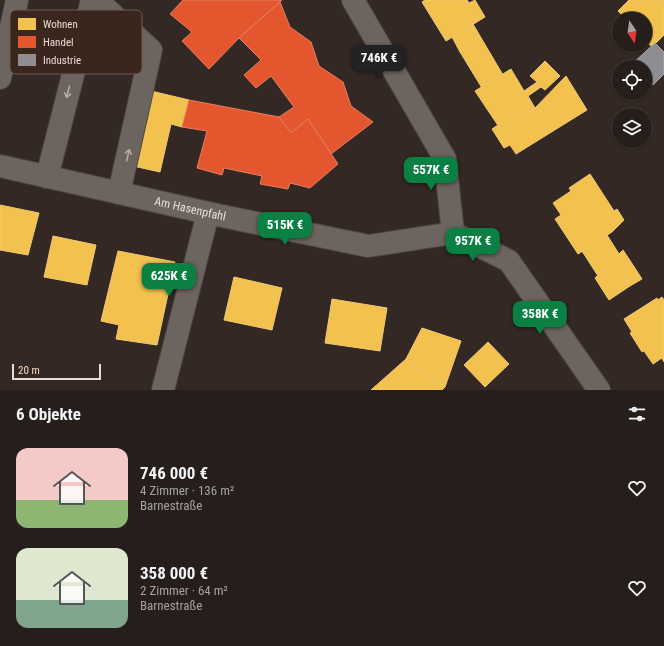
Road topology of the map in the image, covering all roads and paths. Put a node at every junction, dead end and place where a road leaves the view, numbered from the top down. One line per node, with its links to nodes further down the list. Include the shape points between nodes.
1 (17, 0): 5 (street)
2 (92, 0): 6 (street, one-way to 6)
3 (97, 0): 7 (street, one-way to 3)
4 (354, 0): 16 (street, via 445,159)
5 (15, 10)
6 (89, 10)
7 (108, 10)
8 (10, 32): 11 (street)
9 (142, 42): 14 (street, one-way to 9, via 151,50)
10 (73, 74): 13 (street, one-way to 13)
11 (0, 78)
12 (0, 166): 13 (street, Am Hasenpfahl)
13 (46, 177): 14 (street, Am Hasenpfahl)
14 (119, 193): 15 (street, Am Hasenpfahl)
15 (208, 213): 16 (street, Am Hasenpfahl, via 368,246); 17 (street)
16 (453, 233): 18 (street, via 509,261)
17 (163, 390)
18 (599, 390)

